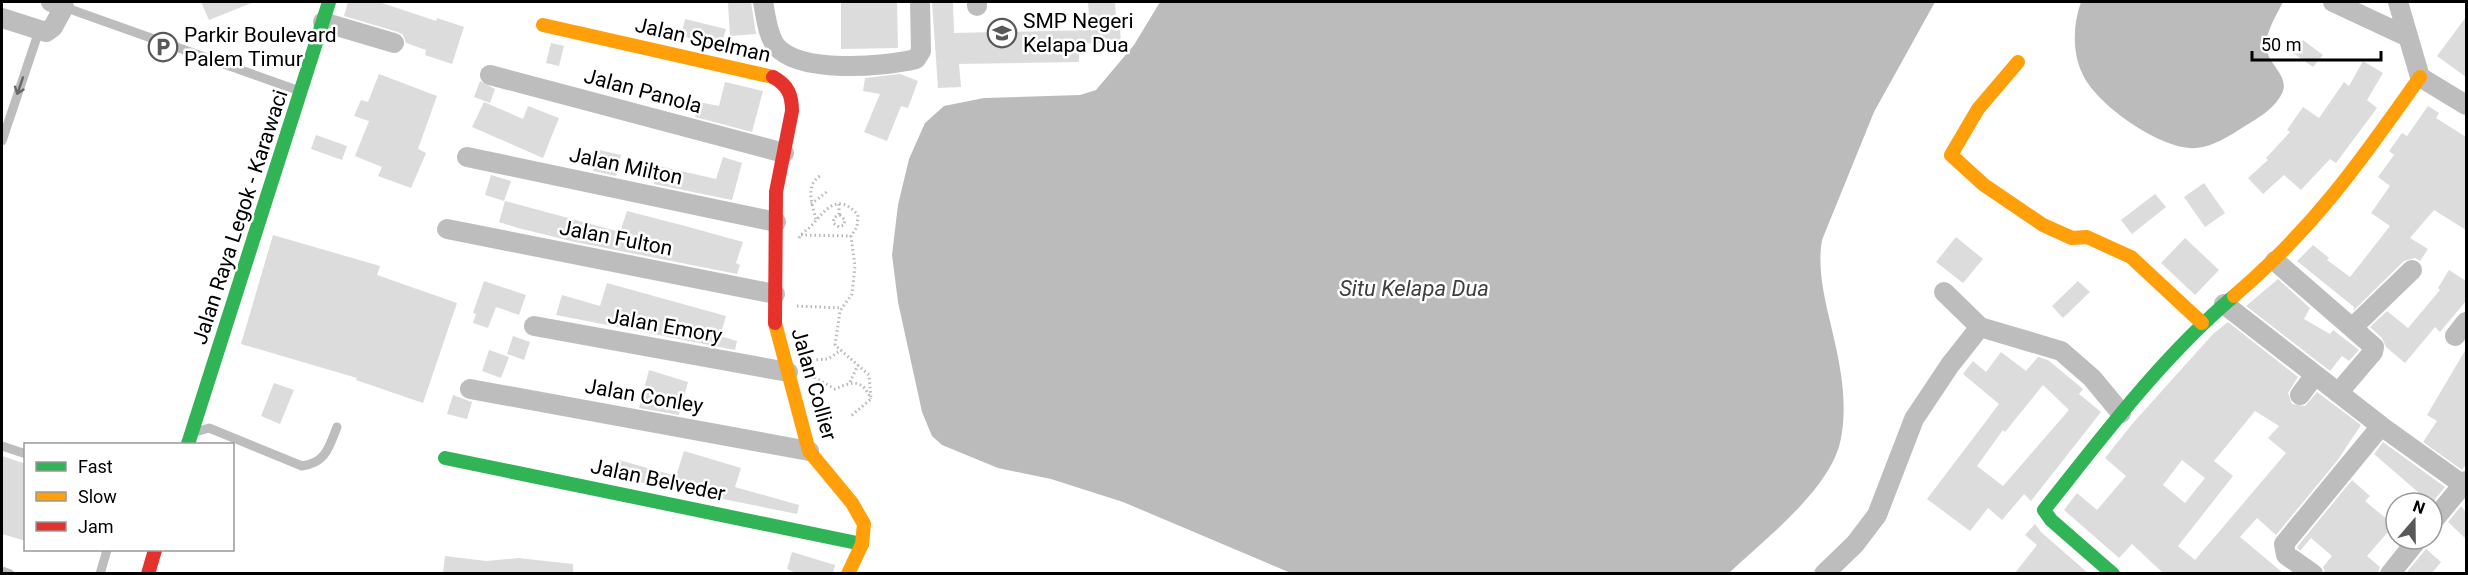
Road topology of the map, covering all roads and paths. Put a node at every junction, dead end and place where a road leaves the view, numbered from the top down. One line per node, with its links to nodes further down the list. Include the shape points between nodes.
1 (329, 2): 8 (street, Jalan Raya Legok - Karawaci)
2 (762, 2): 3 (street, via 777,48 800,62 827,67 916,59 921,51)
3 (920, 2)
4 (2333, 2): 11 (street)
5 (2398, 2): 11 (street)
6 (58, 4): 10 (street, via 50,31); 17 (lane)
7 (2, 18): 10 (street)
8 (323, 22): 12 (street); 17 (street, Jalan Raya Legok - Karawaci)
9 (543, 25): 16 (street, Jalan Spelman)
10 (39, 31): 19 (lane, one-way to 19)
11 (2408, 37): 15 (street)
12 (394, 43)
13 (2018, 62): 42 (street, via 1978,109 1951,155 1984,185 2043,225 2072,238 2087,237 2131,256)
14 (490, 75): 20 (street, Jalan Panola)
15 (2420, 77): 18 (street); 34 (street, via 2353,173)
16 (784, 82): 20 (street, Jalan Collier, via 792,98 792,111)
17 (302, 92): 61 (street, Jalan Raya Legok - Karawaci)
18 (2466, 105)
19 (2, 141)
20 (783, 153): 28 (street, Jalan Collier, via 776,192)
21 (467, 157): 28 (street, Jalan Milton)
22 (820, 176): 24 (path, via 810,192)
23 (828, 191): 24 (path)
24 (811, 204): 27 (path)
25 (839, 204): 26 (path); 27 (path, via 828,206); 31 (path, via 858,215)
26 (839, 214): 26 (path, via 833,224 838,227 845,220)
27 (816, 219): 30 (path)
28 (776, 222): 33 (street, Jalan Collier)
29 (447, 230): 37 (street, Jalan Fulton)
30 (800, 235): 31 (path); 32 (path); 33 (path)
31 (851, 236): 40 (path, via 855,266 852,294)
32 (796, 246)
33 (776, 253): 37 (street, Jalan Collier)
34 (2275, 261): 38 (street); 45 (street)
35 (2412, 270): 45 (street)
36 (1944, 292): 44 (street)
37 (785, 296): 39 (path); 50 (street, Jalan Collier, via 775,328)
38 (2224, 304): 42 (street); 51 (street)
39 (795, 306): 40 (path); 41 (path)
40 (843, 308): 47 (path, via 836,345)
41 (796, 314)
42 (2202, 323): 57 (street)
43 (534, 326): 50 (street, Jalan Emory)
44 (1980, 327): 57 (street, via 2061,351 2092,378); 77 (street, via 1914,419 1877,515 1855,544)
45 (2352, 328): 54 (street, via 2374,350)
46 (801, 333): 48 (path)
47 (842, 350): 48 (path, via 828,359); 49 (path)
48 (812, 360): 52 (path, via 814,377 824,384 835,389)
49 (858, 365): 52 (path); 56 (path, via 869,375)
50 (788, 372): 63 (street, Jalan Collier)
51 (2315, 375): 54 (street); 55 (street)
52 (850, 382): 56 (path, via 866,387)
53 (470, 389): 63 (street, Jalan Conley)
54 (2338, 393): 59 (street)
55 (2300, 395)
56 (871, 399): 58 (path)
57 (2121, 413): 78 (street, via 2044,510)
58 (851, 416)
59 (2381, 426): 66 (street); 79 (street, via 2284,544 2286,555)
60 (337, 427): 61 (lane, via 325,456 315,464 302,466 209,428)
61 (190, 439)
62 (2, 446): 64 (lane)
63 (809, 450): 68 (street, Jalan Collier, via 860,515 864,524)
64 (24, 453)
65 (445, 458): 68 (street, Jalan Belveder)
66 (2465, 484): 67 (street)
67 (2444, 508)
68 (862, 544): 76 (street, Jalan Collier)
69 (106, 551): 74 (lane)
70 (154, 551): 75 (street)
71 (2408, 551): 80 (street)
72 (2, 571): 73 (lane)
73 (10, 573)
74 (100, 573)
75 (148, 573)
76 (848, 573)
77 (1824, 573)
78 (2113, 573)
79 (2313, 573)
80 (2390, 573)

